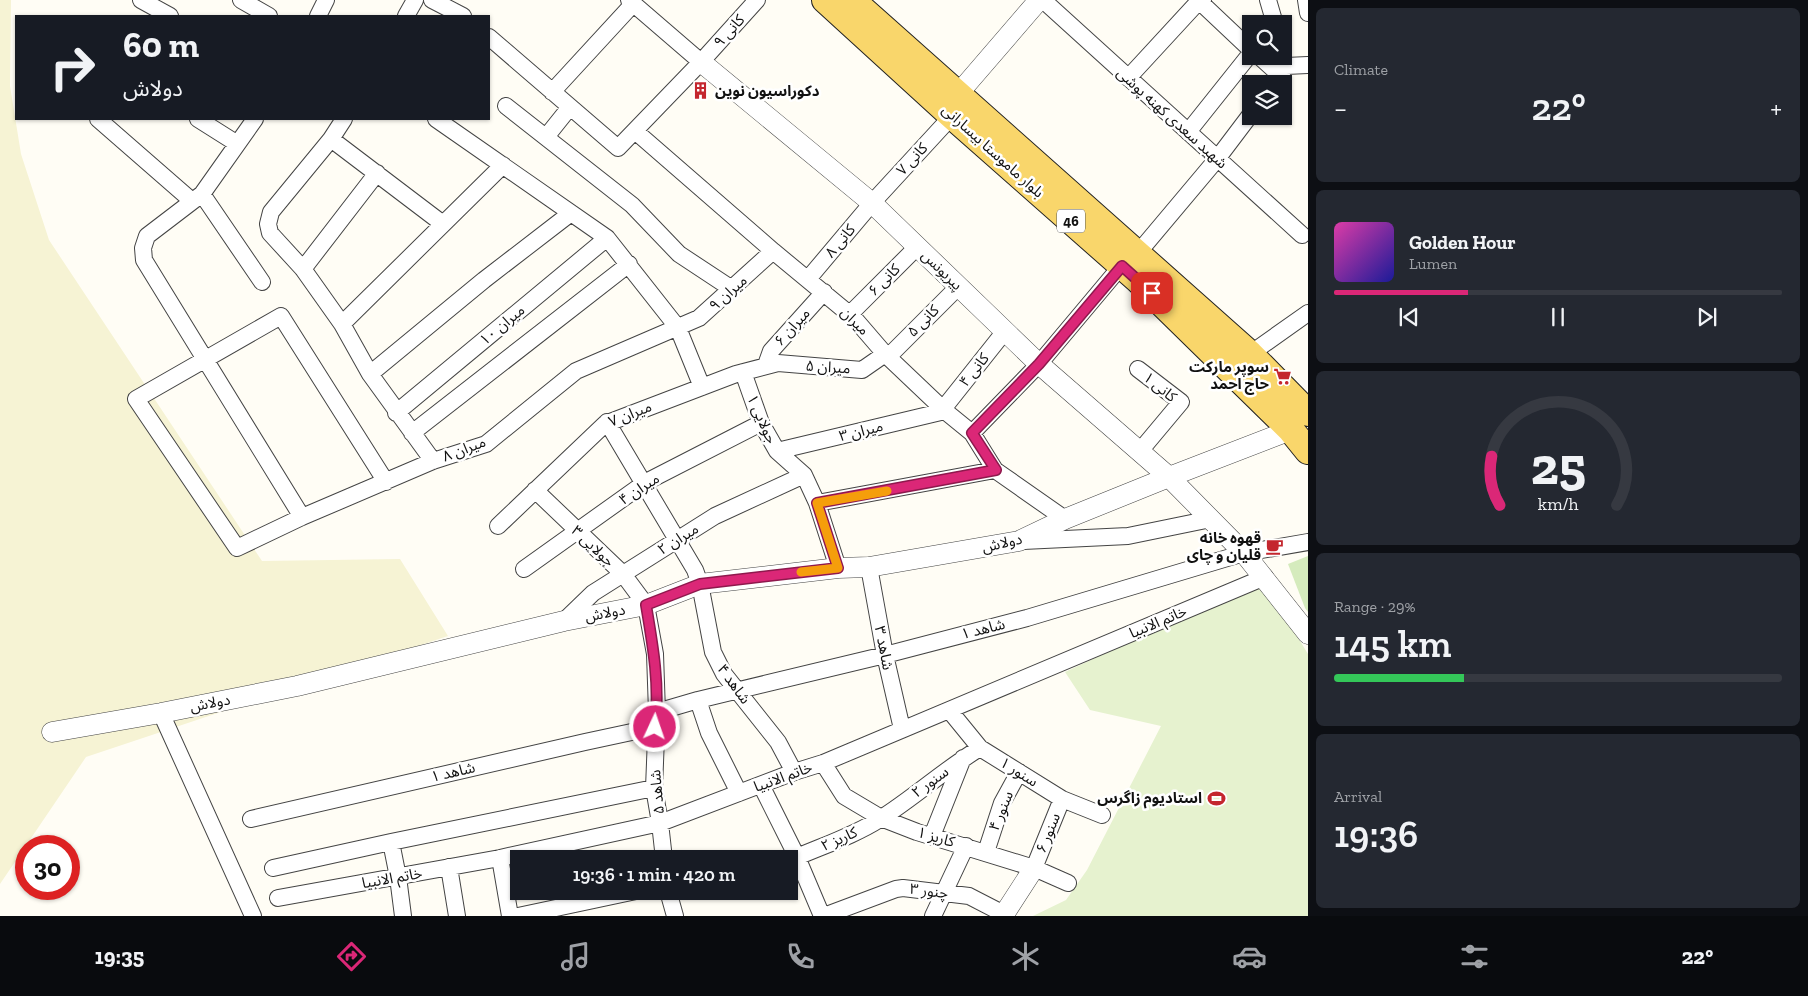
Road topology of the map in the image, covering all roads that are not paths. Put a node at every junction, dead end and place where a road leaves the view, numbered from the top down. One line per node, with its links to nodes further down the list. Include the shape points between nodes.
1 (141, 0): 15 (street)
2 (240, 0): 16 (street)
3 (326, 0): 17 (street)
4 (415, 0): 18 (street)
5 (432, 0): 19 (street)
6 (758, 0): 23 (street, کانی ۹)
7 (825, 0): 29 (main road, بلوار ماموستا بیسارانی / 46)
8 (852, 0): 29 (main road, بلوار ماموستا بیسارانی / 46)
9 (1041, 0): 27 (street, شهید سعدی کهنه پوشی); 29 (street)
10 (1200, 0): 22 (street); 27 (street)
11 (1268, 0): 20 (street)
12 (1306, 0): 14 (street)
13 (631, 2): 23 (street, پیریونس); 28 (street)
14 (1308, 13)
15 (168, 15)
16 (268, 15)
17 (318, 15)
18 (407, 15)
19 (461, 15)
20 (1272, 15)
21 (490, 38): 28 (street)
22 (1242, 42)
23 (701, 62): 38 (street, کانی ۹); 47 (street, پیریونس)
24 (1242, 63): 39 (street)
25 (1308, 65): 26 (street)
26 (1281, 70)
27 (1128, 78): 39 (street, شهید سعدی کهنه پوشی)
28 (552, 92): 31 (street)
29 (955, 105): 47 (street, کانی ۷); 54 (main road, بلوار ماموستا بیسارانی / 46)
30 (506, 106): 40 (street)
31 (570, 107): 38 (street, کانی ۹, via 618,148); 40 (street)
32 (99, 120): 46 (street)
33 (200, 120): 42 (street)
34 (254, 120): 42 (street)
35 (343, 120): 41 (street)
36 (437, 120): 44 (street)
37 (1243, 125): 43 (street)
38 (635, 131): 53 (street, میران)
39 (1188, 132): 43 (street, شهید سعدی کهنه پوشی)
40 (546, 137): 60 (street, via 632,205 679,254)
41 (331, 139): 45 (street); 56 (street, via 271,212 268,224 270,233)
42 (236, 143): 46 (street)
43 (1217, 159): 50 (street, شهید سعدی کهنه پوشی); 54 (street)
44 (503, 166): 48 (street); 49 (street)
45 (377, 173): 49 (street); 56 (street)
46 (197, 197): 58 (street); 69 (street, via 147,236 143,248 144,260)
47 (872, 203): 52 (street, پیریونس); 57 (street, کانی ۸)
48 (570, 213): 51 (street); 74 (street)
49 (443, 224): 64 (street)
50 (1302, 235)
51 (607, 238): 55 (street); 77 (street, میران ۱۰)
52 (918, 246): 59 (street, پیریونس); 63 (street, کانی ۶)
53 (773, 251): 57 (street, میران); 60 (street, میران ۹)
54 (1130, 259): 67 (main road, بلوار ماموستا بیسارانی / 46); 70 (street); 79 (main road, بلوار ماموستا بیسارانی / 46)
55 (628, 264): 65 (street); 81 (street)
56 (303, 269): 64 (street)
57 (808, 279): 61 (street, میران)
58 (262, 282)
59 (959, 286): 66 (street, پیریونس); 68 (street, کانی ۵)
60 (732, 289): 65 (street, میران ۹, via 699,318)
61 (824, 292): 63 (street, میران); 71 (street, میران ۶, via 771,351)
62 (1308, 313): 67 (street)
63 (850, 314): 68 (street, میران)
64 (342, 324): 74 (street)
65 (678, 328): 75 (street); 86 (street, میران ۸, via 576,371 486,444)
66 (1005, 331): 70 (street, پیریونس); 76 (street, کانی ۴)
67 (1250, 354): 79 (main road, بلوار ماموستا بیسارانی / 46)
68 (887, 356): 71 (street, میران ۵, via 862,370 778,363); 76 (street, میران)
69 (206, 360): 90 (street, via 281,316); 94 (street); 94 (street, میران ۸, via 136,399 237,548)
70 (1039, 364): 82 (street); 84 (street, پیریونس)
71 (766, 365): 73 (street, میران ۷)
72 (1138, 369): 84 (street, کانی ۱, via 1180,402)
73 (743, 372): 75 (street, میران ۷); 80 (street, جولایی ۱)
74 (370, 374): 77 (street)
75 (702, 387): 78 (street, میران ۷)
76 (944, 410): 82 (street, میران); 83 (street, میران ۳)
77 (396, 413): 81 (street)
78 (608, 422): 91 (street, شاهد ۴); 92 (street, میران ۷)
79 (1300, 422): 85 (main road, بلوار ماموستا بیسارانی / 46); 89 (street, دولاش)
80 (762, 423): 83 (street, جولایی ۱); 91 (street, میران ۴)
81 (412, 433): 86 (street)
82 (972, 433): 87 (street, میران)
83 (777, 451): 88 (street, جولایی ۱)
84 (1140, 451): 89 (street, پیریونس)
85 (1308, 452)
86 (433, 461): 90 (street, میران ۸)
87 (996, 470): 93 (street); 95 (street, میران)
88 (804, 475): 93 (street, جولایی ۱); 99 (street, میران ۲, via 715,516)
89 (1169, 477): 95 (street, دولاش); 96 (street, پیریونس)
90 (386, 482): 94 (street, میران ۸)
91 (645, 484): 98 (street, میران ۴); 99 (street, شاهد ۴)
92 (535, 490): 97 (street, میران ۷); 98 (street, جولایی ۳)
93 (817, 503): 104 (street, جولایی ۱)
94 (302, 517)
95 (1065, 519): 100 (street, دولاش)
96 (1210, 519): 100 (street, via 1128,536); 102 (street, پیریونس)
97 (498, 526)
98 (577, 532): 105 (street, میران ۴); 106 (street, جولایی ۳)
99 (677, 540): 106 (street, میران ۲); 108 (street, شاهد ۴)
100 (1019, 541): 103 (street, دولاش)
101 (1308, 542): 102 (street, شاهد ۱)
102 (1244, 553): 107 (street, پیریونس); 112 (street, شاهد ۱, via 1027,618)
103 (869, 567): 104 (street, دولاش); 112 (street, شاهد ۳)
104 (838, 568): 108 (street, دولاش)
105 (524, 569)
106 (623, 574): 109 (street, جولایی ۳); 110 (street, میران ۲, via 593,593)
107 (1265, 577): 111 (street, پیریونس); 115 (street, خاتم الانبیا)
108 (700, 584): 109 (street, دولاش); 113 (street, شاهد ۴, via 713,652 724,674)
109 (646, 605): 110 (street, دولاش); 117 (street, شاهد ۵, via 655,654)
110 (564, 621): 116 (street, دولاش, via 297,686)
111 (1308, 634)
112 (885, 655): 113 (street, شاهد ۱); 118 (street, شاهد ۳)
113 (738, 690): 114 (street, شاهد ۱); 123 (street, شاهد ۴, via 778,742)
114 (698, 700): 117 (street, شاهد ۱); 127 (street, via 709,733)
115 (950, 710): 118 (street, خاتم الانبیا); 120 (street, سنور ۱)
116 (161, 713): 119 (street, دولاش); 152 (street)
117 (656, 720): 126 (street, شاهد ۵); 131 (street, شاهد ۱, via 576,744)
118 (902, 729): 122 (street, خاتم الانبیا)
119 (52, 732)
120 (980, 748): 121 (street, سنور ۲); 124 (street, سنور ۱)
121 (964, 758): 130 (street, سنور ۲); 133 (street)
122 (823, 763): 123 (street, خاتم الانبیا); 130 (street, کاریز ۱, via 844,796)
123 (794, 772): 125 (street, خاتم الانبیا)
124 (1019, 772): 128 (street, سنور ۱); 138 (street, سنور ۴, via 1002,803)
125 (761, 785): 127 (street, خاتم الانبیا); 137 (street)
126 (654, 788): 132 (street, شاهد ۵); 134 (street)
127 (739, 793): 132 (street, خاتم الانبیا)
128 (1062, 799): 129 (street, سنور ۱); 144 (street, سنور ۶)
129 (1102, 815)
130 (881, 818): 133 (street, کاریز ۱); 139 (street, کاریز ۲)
131 (251, 819)
132 (660, 823): 136 (street, شاهد ۵); 140 (street, خاتم الانبیا)
133 (932, 836): 135 (street, کاریز ۱)
134 (391, 842): 142 (street); 145 (street)
135 (966, 846): 138 (street, کاریز ۱); 147 (street)
136 (663, 850)
137 (789, 850)
138 (986, 852): 144 (street, کاریز ۱)
139 (798, 856)
140 (500, 858): 141 (street, خاتم الانبیا); 155 (street)
141 (449, 867): 145 (street, خاتم الانبیا); 154 (street)
142 (273, 868)
143 (798, 868): 158 (street)
144 (1034, 868): 146 (street, کاریز ۱); 151 (street)
145 (398, 877): 148 (street, خاتم الانبیا); 153 (street)
146 (1068, 883)
147 (943, 893): 151 (street, چنور ۳, via 969,896); 158 (street, چنور ۳, via 896,889); 159 (street)
148 (278, 898)
149 (594, 900): 156 (street)
150 (671, 900): 157 (street)
151 (1004, 915)
152 (253, 916)
153 (403, 916)
154 (457, 916)
155 (510, 916)
156 (518, 916)
157 (675, 916)
158 (823, 916)
159 (933, 916)

